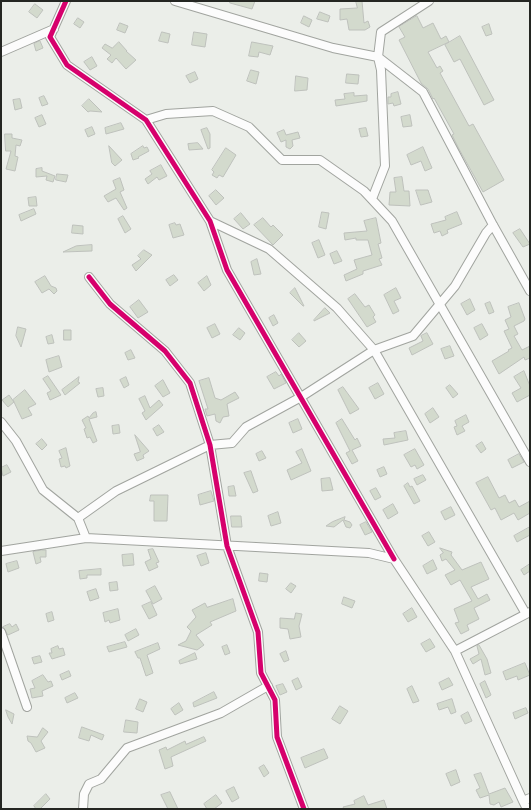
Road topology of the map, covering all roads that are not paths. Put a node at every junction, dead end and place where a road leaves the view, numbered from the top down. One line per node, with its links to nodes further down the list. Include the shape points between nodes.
1 (66, 1): 4 (street)
2 (175, 1): 6 (street, via 333,48)
3 (429, 1): 6 (street, via 381,32)
4 (54, 28): 5 (street); 7 (street, via 50,36 67,65)
5 (1, 52)
6 (378, 57): 8 (street, via 382,70 385,166); 10 (street, via 423,92)
7 (146, 120): 8 (street, via 166,114 213,111 249,127 282,160 320,160); 9 (street)
8 (372, 199): 13 (street, via 392,221)
9 (210, 221): 14 (street, via 269,249 337,308); 15 (street, via 227,270)
10 (493, 225): 12 (street); 13 (street, via 455,286)
11 (89, 277): 17 (street, via 110,304 165,351 190,383)
12 (530, 291)
13 (440, 304): 14 (street, via 413,336); 18 (street)
14 (374, 350): 15 (street); 24 (street)
15 (301, 396): 17 (street, via 246,428 232,443); 23 (street)
16 (1, 422): 19 (street, via 16,441 43,490)
17 (210, 445): 19 (street, via 116,491); 21 (street)
18 (530, 462)
19 (78, 518): 20 (street)
20 (86, 538): 21 (street); 22 (street)
21 (227, 546): 23 (street, via 368,553); 27 (street, via 258,632 261,673)
22 (1, 551)
23 (394, 559): 26 (street)
24 (528, 613): 26 (street)
25 (1, 632): 28 (street)
26 (455, 651): 29 (street)
27 (268, 686): 30 (street, via 221,713 127,748 101,779 89,784 84,794); 31 (street, via 275,700 276,737)
28 (27, 707)
29 (527, 799): 32 (street)
30 (83, 809)
31 (304, 809)
32 (527, 809)

